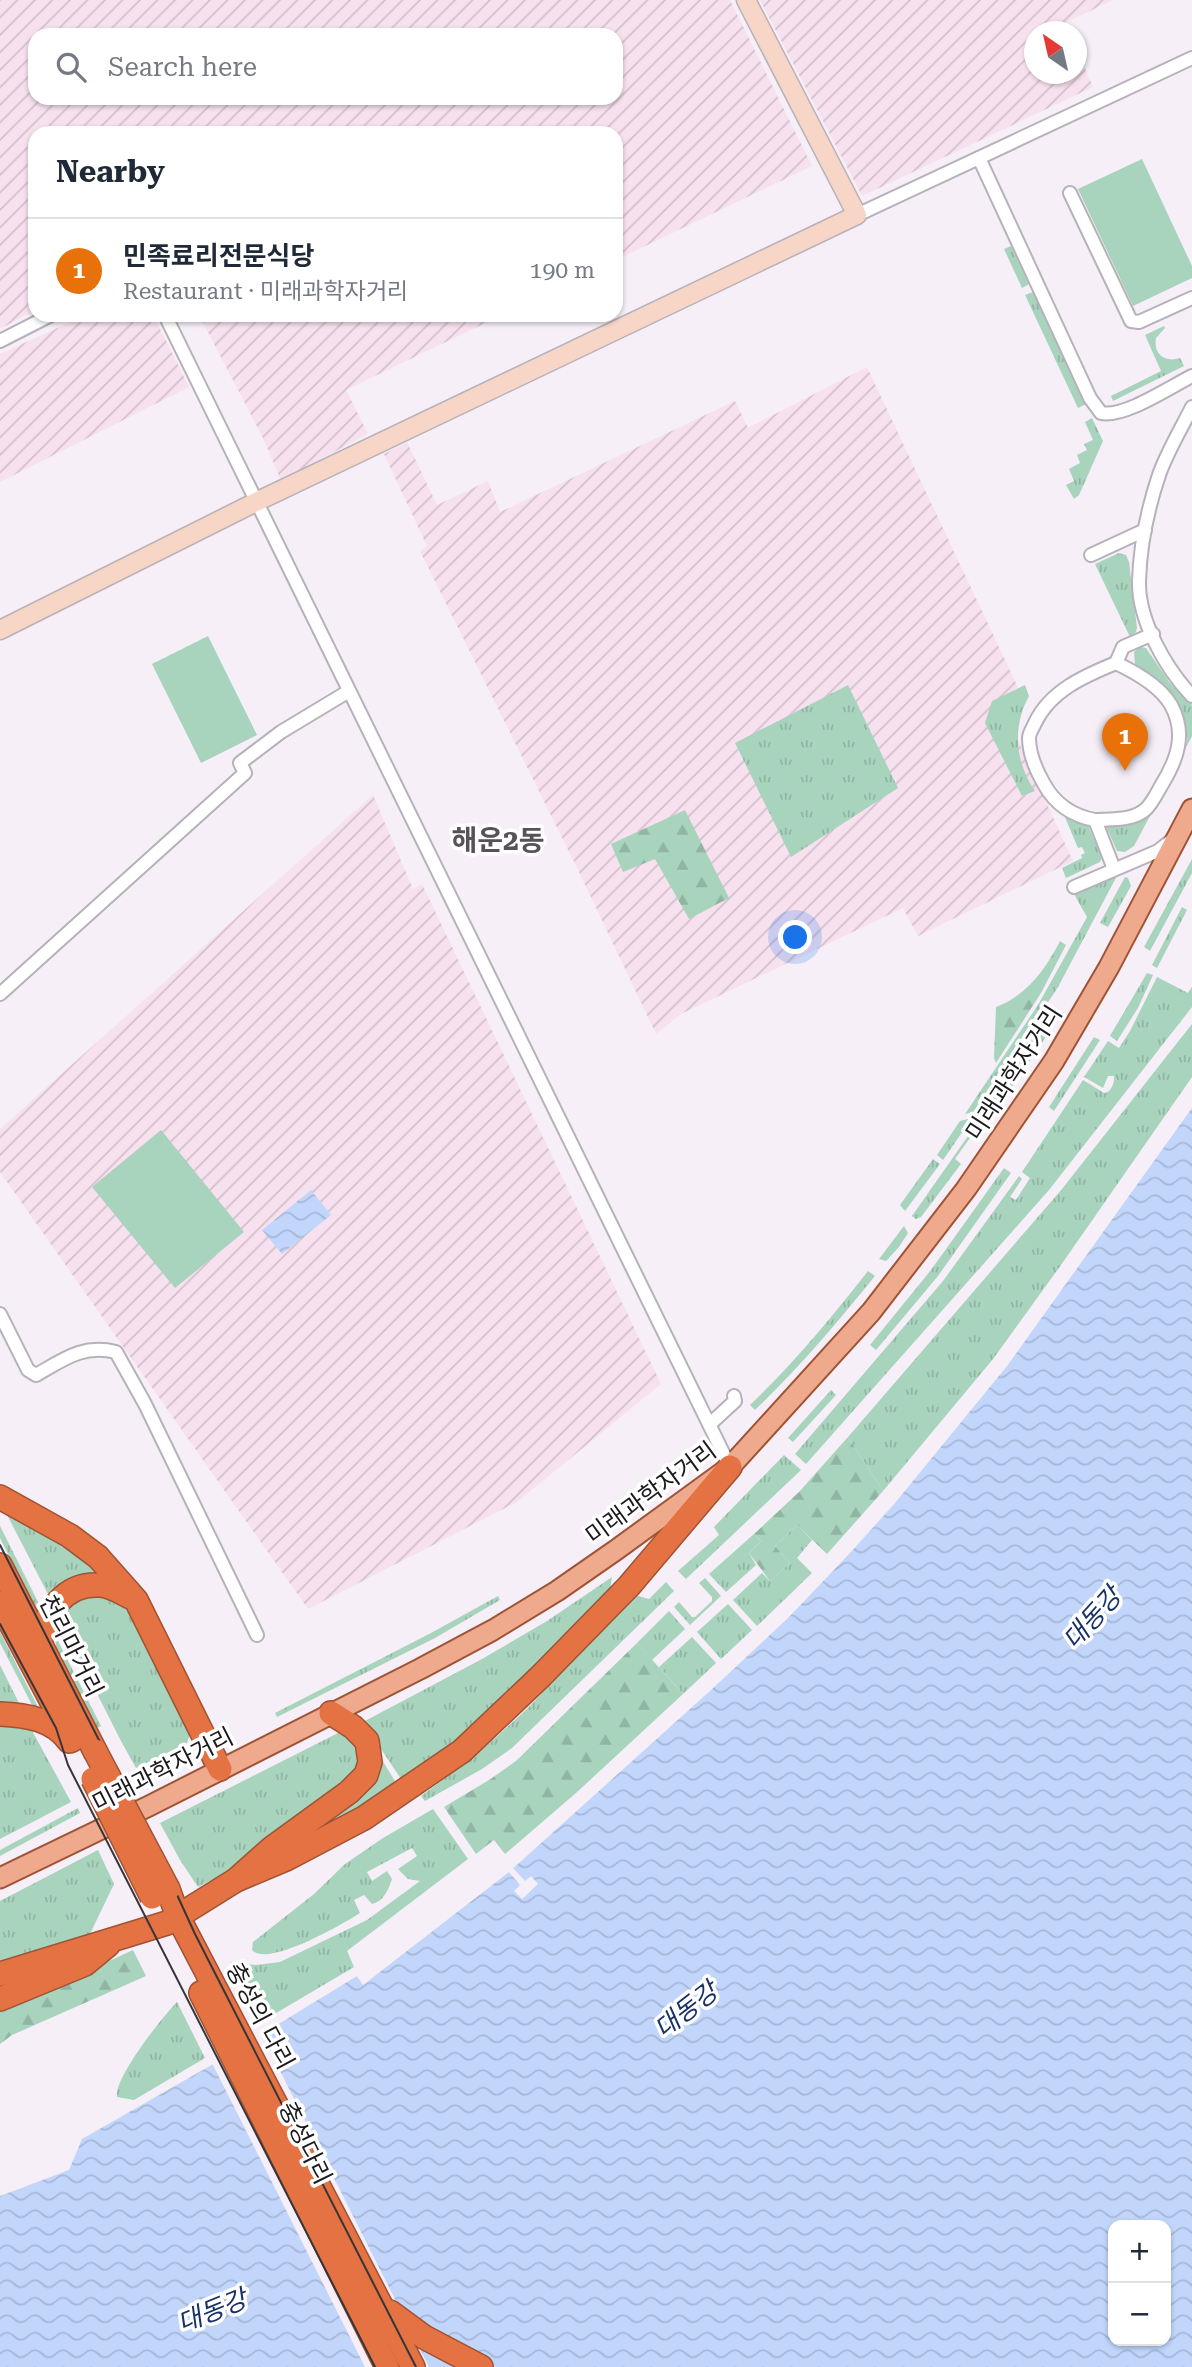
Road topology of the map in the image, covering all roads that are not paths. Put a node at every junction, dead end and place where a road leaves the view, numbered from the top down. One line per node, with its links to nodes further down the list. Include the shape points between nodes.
1 (746, 0): 5 (street)
2 (1192, 58): 3 (street)
3 (979, 158): 5 (street); 10 (street, via 1101,413 1110,415 1128,408)
4 (1070, 193): 6 (street, via 1131,321 1139,322)
5 (857, 215): 12 (street)
6 (1192, 298)
7 (37, 322): 9 (street)
8 (168, 322): 12 (street)
9 (0, 341)
10 (1192, 376)
11 (1192, 407): 13 (street, via 1159,473)
12 (256, 502): 15 (street); 18 (street)
13 (1145, 530): 14 (street); 16 (street, via 1139,583)
14 (1091, 555)
15 (0, 630)
16 (1153, 634): 17 (street, via 1123,646); 19 (street, via 1169,668)
17 (1116, 663): 21 (street, via 1083,676 1058,693 1029,736 1033,764 1046,789 1067,811); 21 (street, via 1170,704 1180,743 1167,776 1146,809 1124,818)
18 (349, 691): 25 (street, via 240,763 245,773); 28 (street)
19 (1192, 696)
20 (1191, 814): 22 (main road, 미래과학자거리)
21 (1095, 820): 23 (street)
22 (1178, 835): 23 (street, via 1158,851); 29 (main road, 미래과학자거리, via 1054,1061 966,1189 871,1312)
23 (1114, 869): 24 (street)
24 (1074, 887)
25 (0, 994)
26 (0, 1314): 34 (street, via 28,1370 36,1376 82,1351 101,1348 116,1352)
27 (734, 1396): 28 (street, via 736,1401)
28 (710, 1424): 29 (street)
29 (730, 1467): 36 (main road, 미래과학자거리, via 671,1513 493,1630); 41 (highway, via 629,1586 462,1751 364,1818)
30 (0, 1497): 32 (highway, via 89,1550)
31 (0, 1565): 35 (highway, 천리마거리)
32 (136, 1600): 35 (highway, via 101,1585 73,1589 53,1607); 39 (highway)
33 (0, 1603): 38 (highway, 천리마거리)
34 (257, 1635)
35 (40, 1642): 38 (highway, 천리마거리)
36 (331, 1713): 39 (main road, 미래과학자거리); 41 (highway, via 367,1741 370,1762 366,1775)
37 (0, 1714): 38 (highway, via 38,1719)
38 (88, 1754): 42 (highway, bridge)
39 (220, 1769): 40 (main road, 미래과학자거리)
40 (0, 1878)
41 (236, 1880): 42 (highway)
42 (178, 1930): 43 (highway); 46 (highway, 충성의 다리); 47 (highway, 충성다리)
43 (119, 1937): 44 (highway); 45 (highway, via 85,1965)
44 (0, 1974)
45 (0, 1999)
46 (383, 2305): 48 (highway); 49 (highway, via 424,2337)
47 (387, 2367)
48 (413, 2367)
49 (481, 2367)

